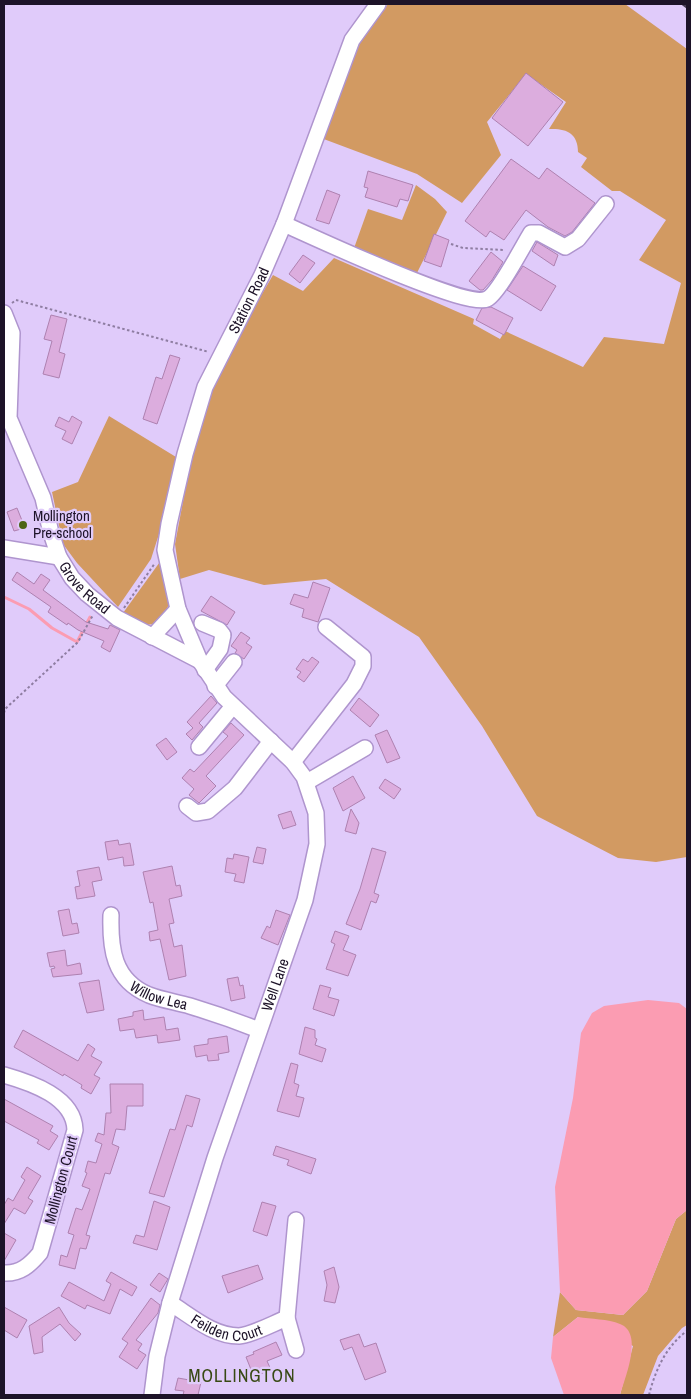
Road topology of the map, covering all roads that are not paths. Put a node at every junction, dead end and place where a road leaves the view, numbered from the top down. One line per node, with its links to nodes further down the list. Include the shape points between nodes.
1 (378, 4): 3 (street, Station Road, via 352,40)
2 (606, 204): 3 (street, via 578,239 565,247 539,232 531,233 492,296 478,302 364,259)
3 (284, 224): 9 (street, Station Road, via 205,387 185,454 165,550)
4 (7, 309): 5 (street, Grove Road, via 12,333)
5 (7, 367): 6 (street, Grove Road)
6 (8, 427): 8 (street, Grove Road, via 42,498)
7 (4, 548): 8 (street)
8 (59, 557): 12 (street, Grove Road, via 72,578 99,604)
9 (178, 609): 12 (street); 14 (street, Well Lane)
10 (202, 623): 14 (street, via 223,635 220,649)
11 (326, 627): 20 (street, via 363,656 363,666 354,684)
12 (152, 638): 14 (street, Grove Road)
13 (234, 662): 15 (street)
14 (202, 666): 15 (street, Well Lane)
15 (215, 686): 16 (street, Well Lane)
16 (233, 706): 17 (street, Well Lane); 18 (street)
17 (271, 741): 20 (street, Well Lane); 22 (street, via 235,788 208,812 196,813)
18 (199, 747)
19 (365, 748): 21 (street)
20 (292, 762): 21 (street, Well Lane)
21 (307, 782): 24 (street, Well Lane, via 316,813 317,844 305,900)
22 (187, 806)
23 (111, 915): 24 (street, Willow Lea, via 110,943 117,967 129,982 147,994)
24 (259, 1030): 28 (street, Well Lane)
25 (4, 1075): 27 (street, Mollington Court, via 68,1106 75,1130 40,1253 21,1270)
26 (296, 1220): 29 (street, Feilden Court)
27 (4, 1272)
28 (170, 1303): 29 (street, Feilden Court, via 222,1334 241,1336); 31 (street, Well Lane, via 157,1356)
29 (287, 1318): 30 (street, Feilden Court)
30 (296, 1350)
31 (152, 1395)

